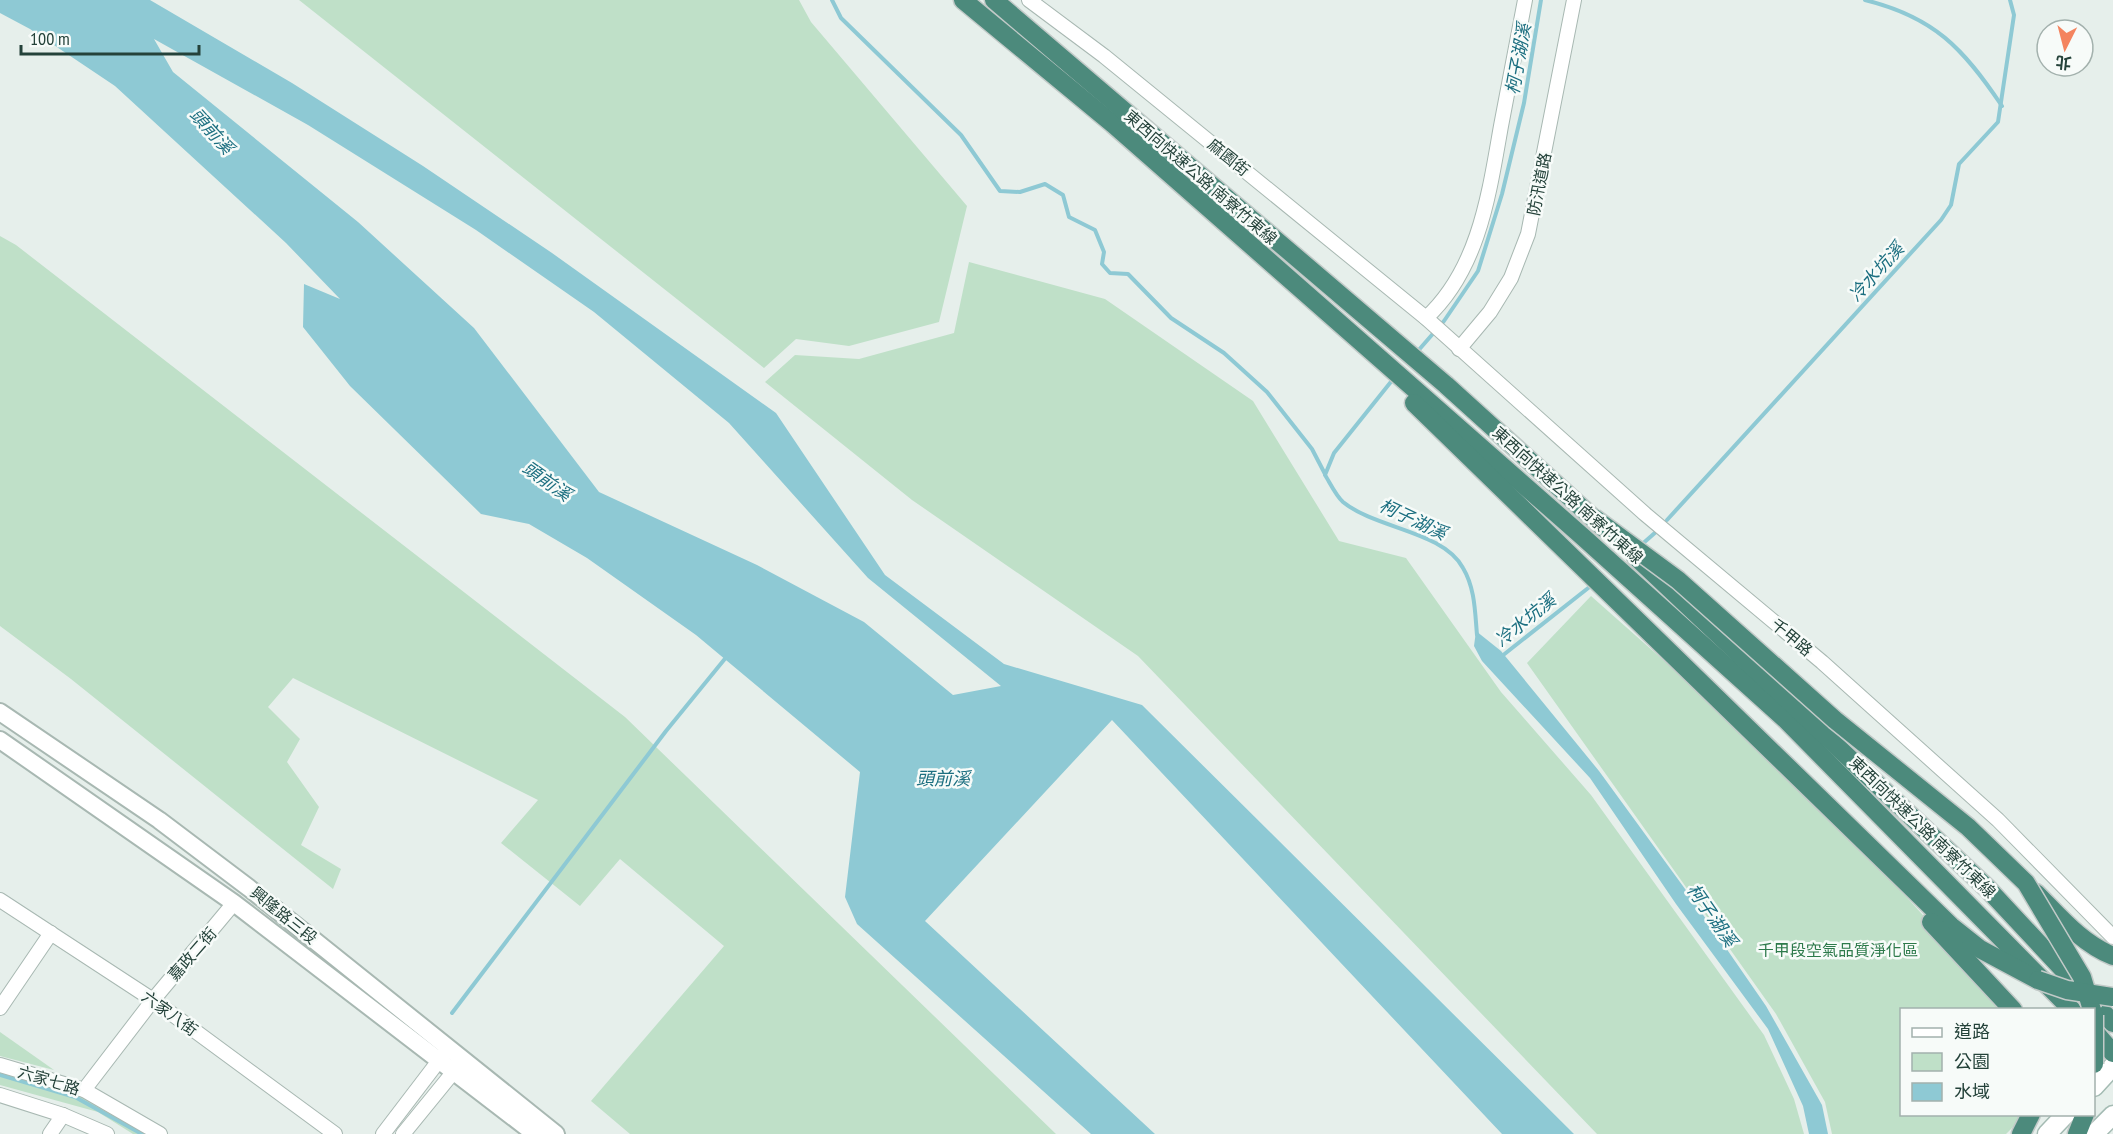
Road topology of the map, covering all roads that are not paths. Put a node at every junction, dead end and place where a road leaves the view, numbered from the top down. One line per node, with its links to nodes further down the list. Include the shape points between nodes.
1 (963, 0): 6 (highway, 東西向快速公路 南寮竹東線, via 1113,124)
2 (994, 0): 9 (highway, 東西向快速公路 南寮竹東線, via 1446,385)
3 (1029, 0): 7 (street, 麻園街, via 1104,56)
4 (1526, 0): 7 (street, via 1482,221 1466,264 1444,301)
5 (1574, 0): 8 (street, 防汛道路, via 1528,234 1511,278 1490,312)
6 (1317, 303): 11 (highway, 東西向快速公路 南寮竹東線); 13 (highway, via 1384,374)
7 (1426, 318): 8 (street, 麻園街)
8 (1459, 349): 18 (street, 千甲路, via 1645,514 1822,662 1998,820)
9 (1594, 518): 11 (highway, 東西向快速公路 南寮竹東線, bridge); 14 (highway, bridge, via 1678,580 1834,720 1968,827)
10 (0, 712): 29 (street, 興隆路三段, via 159,820 249,888)
11 (1791, 713): 24 (highway, 東西向快速公路 南寮竹東線); 26 (highway, 東西向快速公路 南寮竹東線, via 1987,888)
12 (0, 740): 16 (street, 興隆路三段)
13 (1856, 834): 20 (highway, bridge, via 1980,949 2038,980 2067,990); 23 (highway, via 1892,879)
14 (2026, 883): 19 (highway, bridge, via 2075,933); 25 (highway, bridge, via 2082,976)
15 (0, 900): 17 (street, 六家八街)
16 (234, 903): 21 (street, 嘉政二街); 29 (street, 興隆路三段)
17 (51, 933): 21 (street, 六家八街); 22 (street)
18 (2113, 938)
19 (2113, 956)
20 (2113, 997)
21 (153, 1000): 33 (street, 嘉政二街); 43 (street, 六家八街)
22 (0, 1008)
23 (2011, 1008)
24 (2070, 1008)
25 (2091, 1008)
26 (2113, 1023)
27 (2095, 1032): 28 (highway)
28 (2113, 1053)
29 (451, 1059): 44 (street); 45 (street); 46 (street, 興隆路三段); 47 (street, 興隆路三段)
30 (0, 1065): 33 (street, 六家七路)
31 (2113, 1066): 32 (main road)
32 (2095, 1086)
33 (84, 1090): 42 (street, 六家七路)
34 (0, 1095): 35 (street, 六家七路)
35 (63, 1115): 40 (street); 41 (street, 六家七路)
36 (2113, 1115): 51 (main road)
37 (2030, 1116): 48 (highway)
38 (2064, 1116): 49 (main road)
39 (2084, 1116): 50 (highway)
40 (50, 1134)
41 (107, 1134)
42 (160, 1134)
43 (335, 1134)
44 (383, 1134)
45 (403, 1134)
46 (535, 1134)
47 (556, 1134)
48 (2021, 1134)
49 (2047, 1134)
50 (2077, 1134)
51 (2094, 1134)

